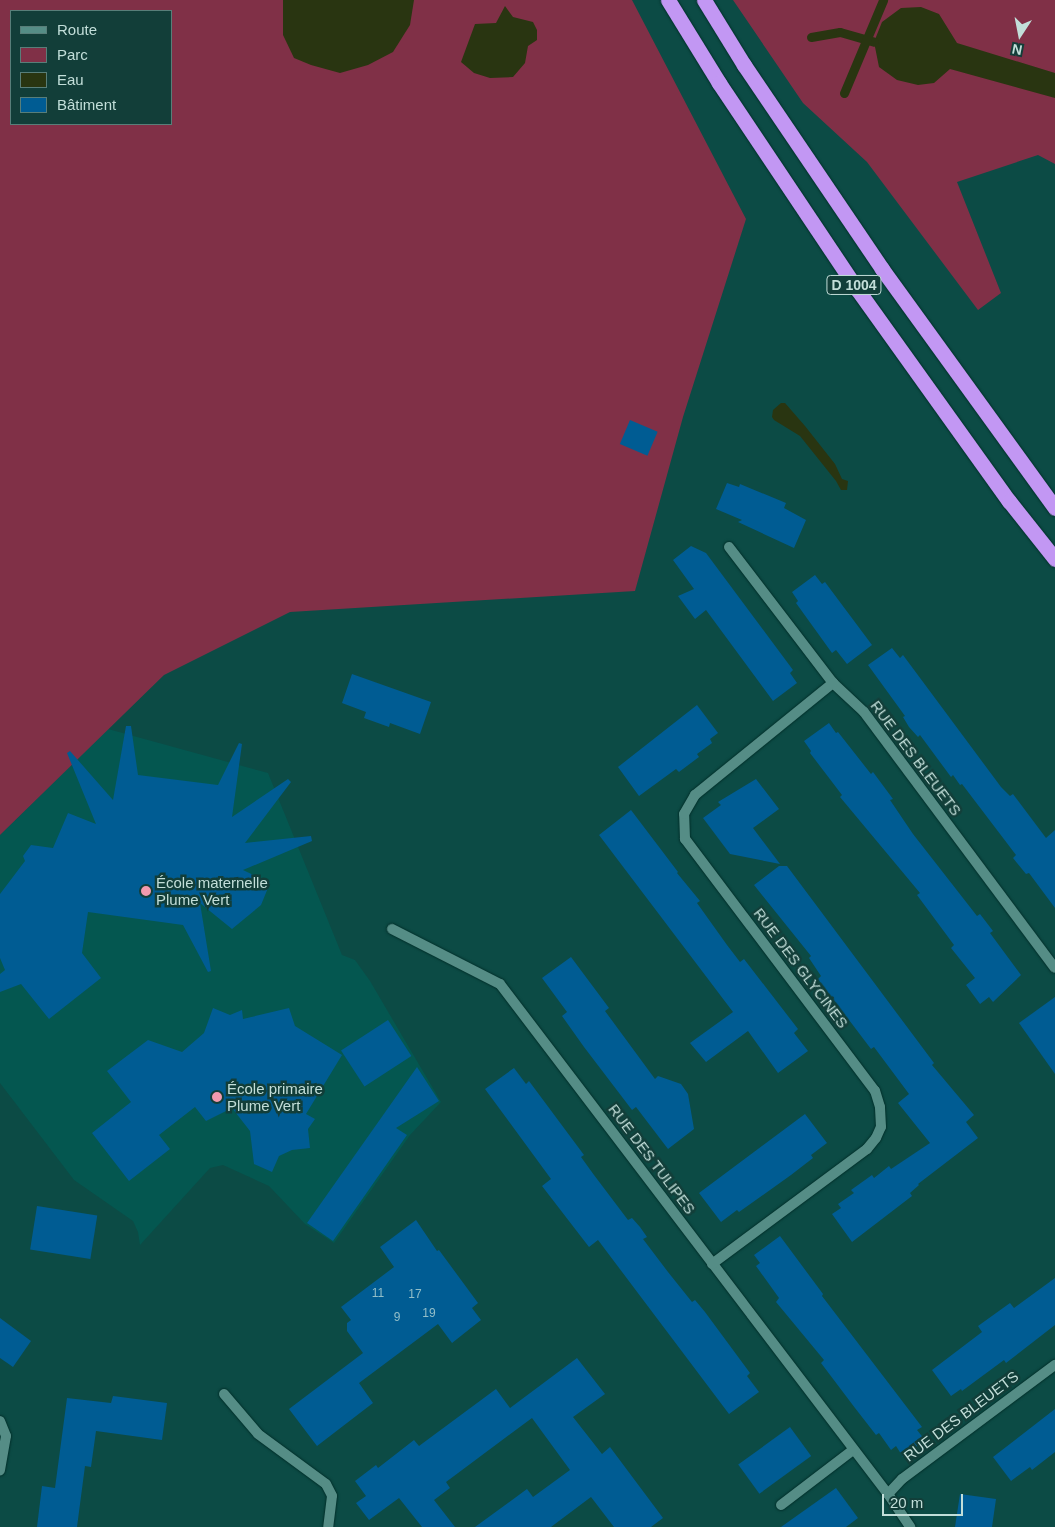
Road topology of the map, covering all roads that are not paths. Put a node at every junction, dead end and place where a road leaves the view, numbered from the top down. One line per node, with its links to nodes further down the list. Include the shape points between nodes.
1 (668, 0): 5 (highway, D 1004, via 719,83 857,289)
2 (704, 0): 3 (highway, D 1004, via 744,65 882,269)
3 (1055, 508)
4 (730, 547): 6 (street, RUE DES BLEUETS)
5 (1055, 559)
6 (833, 683): 8 (street, RUE DES BLEUETS, via 864,712); 9 (street, RUE DES GLYCINES, via 695,795 684,814 685,839 875,1091 881,1127 867,1149)
7 (392, 929): 9 (street, RUE DES TULIPES, via 500,984)
8 (1055, 968)
9 (712, 1264): 13 (street, RUE DES TULIPES)
10 (1055, 1365): 15 (street, RUE DES BLEUETS, via 902,1479)
11 (224, 1394): 17 (street, via 258,1434 326,1484 332,1496)
12 (0, 1421): 14 (street, via 6,1436)
13 (852, 1450): 15 (street, RUE DES TULIPES); 16 (street)
14 (0, 1470)
15 (888, 1494): 18 (street, RUE DES TULIPES)
16 (782, 1505)
17 (328, 1527)
18 (910, 1527)

